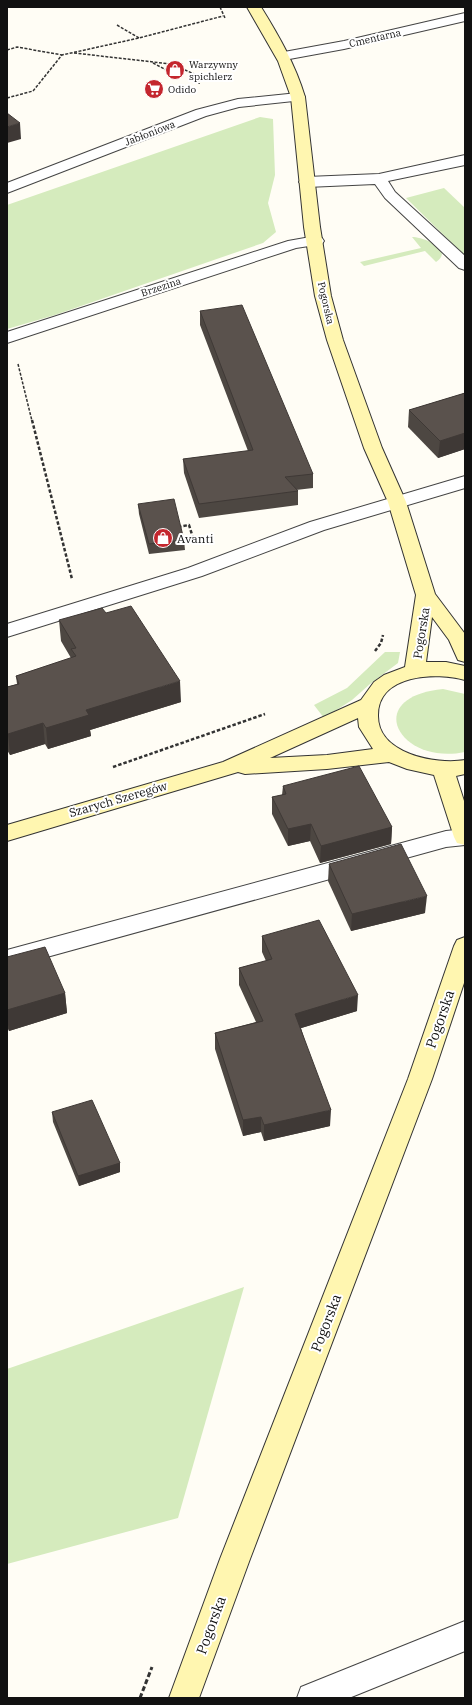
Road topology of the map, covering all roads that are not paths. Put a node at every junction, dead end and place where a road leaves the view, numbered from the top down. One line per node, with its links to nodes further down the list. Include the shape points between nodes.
1 (254, 7): 3 (street, Pogorska)
2 (465, 17): 3 (street, Cmentarna)
3 (284, 56): 4 (street, Pogorska)
4 (298, 97): 7 (street, Pogorska); 8 (street, Jabłoniowa, via 238,103 201,113)
5 (465, 160): 6 (street)
6 (379, 179): 7 (street); 10 (street, via 390,195)
7 (307, 182): 9 (street, Pogorska)
8 (7, 188)
9 (316, 241): 11 (street, Brzezina, via 294,244); 13 (street, Pogorska, via 323,296 335,340 373,448)
10 (465, 264)
11 (9, 337)
12 (465, 482): 13 (street)
13 (397, 502): 14 (street, Pogorska); 15 (street, via 317,526 195,572)
14 (426, 595): 16 (street, Pogorska, via 458,639); 17 (street, Pogorska)
15 (7, 630)
16 (465, 655)
17 (415, 670): 18 (street, via 439,668); 19 (street, via 386,682)
18 (465, 673)
19 (368, 705): 20 (street, via 367,718 371,732); 21 (street, Szarych Szeregów, via 309,734)
20 (392, 754): 21 (street, Szarych Szeregów, via 327,762); 23 (street, via 408,762)
21 (230, 767): 24 (street, Szarych Szeregów)
22 (465, 767): 23 (street)
23 (443, 769): 25 (street)
24 (7, 833)
25 (465, 837): 27 (street, via 446,839)
26 (465, 946): 29 (street, Pogorska, via 417,1087 240,1544)
27 (7, 959)
28 (465, 1636): 30 (street)
29 (184, 1698)
30 (312, 1698)

